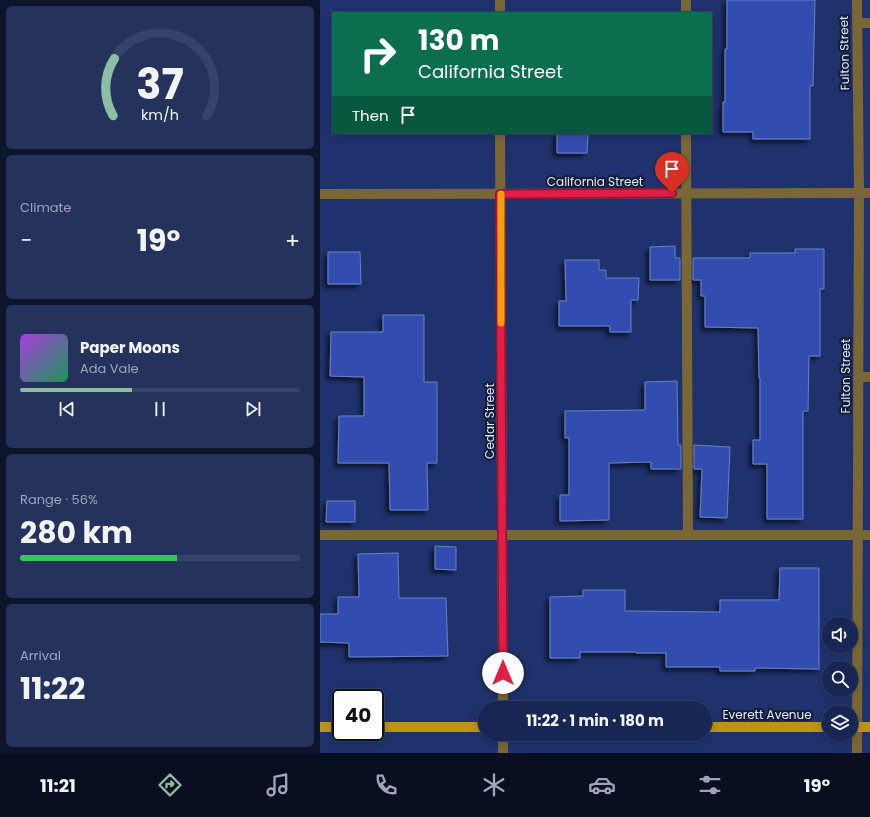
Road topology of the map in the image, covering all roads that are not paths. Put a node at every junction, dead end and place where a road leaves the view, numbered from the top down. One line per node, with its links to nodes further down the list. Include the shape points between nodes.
1 (500, 0): 4 (street)
2 (686, 0): 5 (street)
3 (857, 0): 6 (street, Fulton Street)
4 (500, 12)
5 (686, 12)
6 (857, 23): 7 (street); 11 (street, Fulton Street)
7 (870, 23)
8 (500, 134): 14 (street, Cedar Street)
9 (686, 134): 10 (street)
10 (686, 193): 11 (street, California Street); 14 (street, California Street); 19 (street)
11 (859, 193): 12 (street, California Street); 15 (street, Fulton Street)
12 (870, 193)
13 (320, 194): 14 (street, California Street)
14 (500, 194): 18 (street, Cedar Street)
15 (858, 377): 16 (street); 20 (street, Fulton Street)
16 (870, 377)
17 (320, 535): 18 (street)
18 (502, 535): 19 (street); 22 (street, Cedar Street)
19 (688, 535): 20 (street)
20 (858, 535): 21 (street); 23 (street, Fulton Street)
21 (870, 535)
22 (503, 701)
23 (854, 705)
24 (320, 727): 25 (main road)
25 (332, 727)
26 (384, 727): 27 (main road)
27 (478, 727)
28 (712, 727): 29 (main road, Everett Avenue)
29 (822, 727)
30 (858, 727): 31 (main road)
31 (870, 727)
32 (503, 741): 34 (street)
33 (856, 741): 35 (street, Fulton Street)
34 (503, 753)
35 (857, 753)

